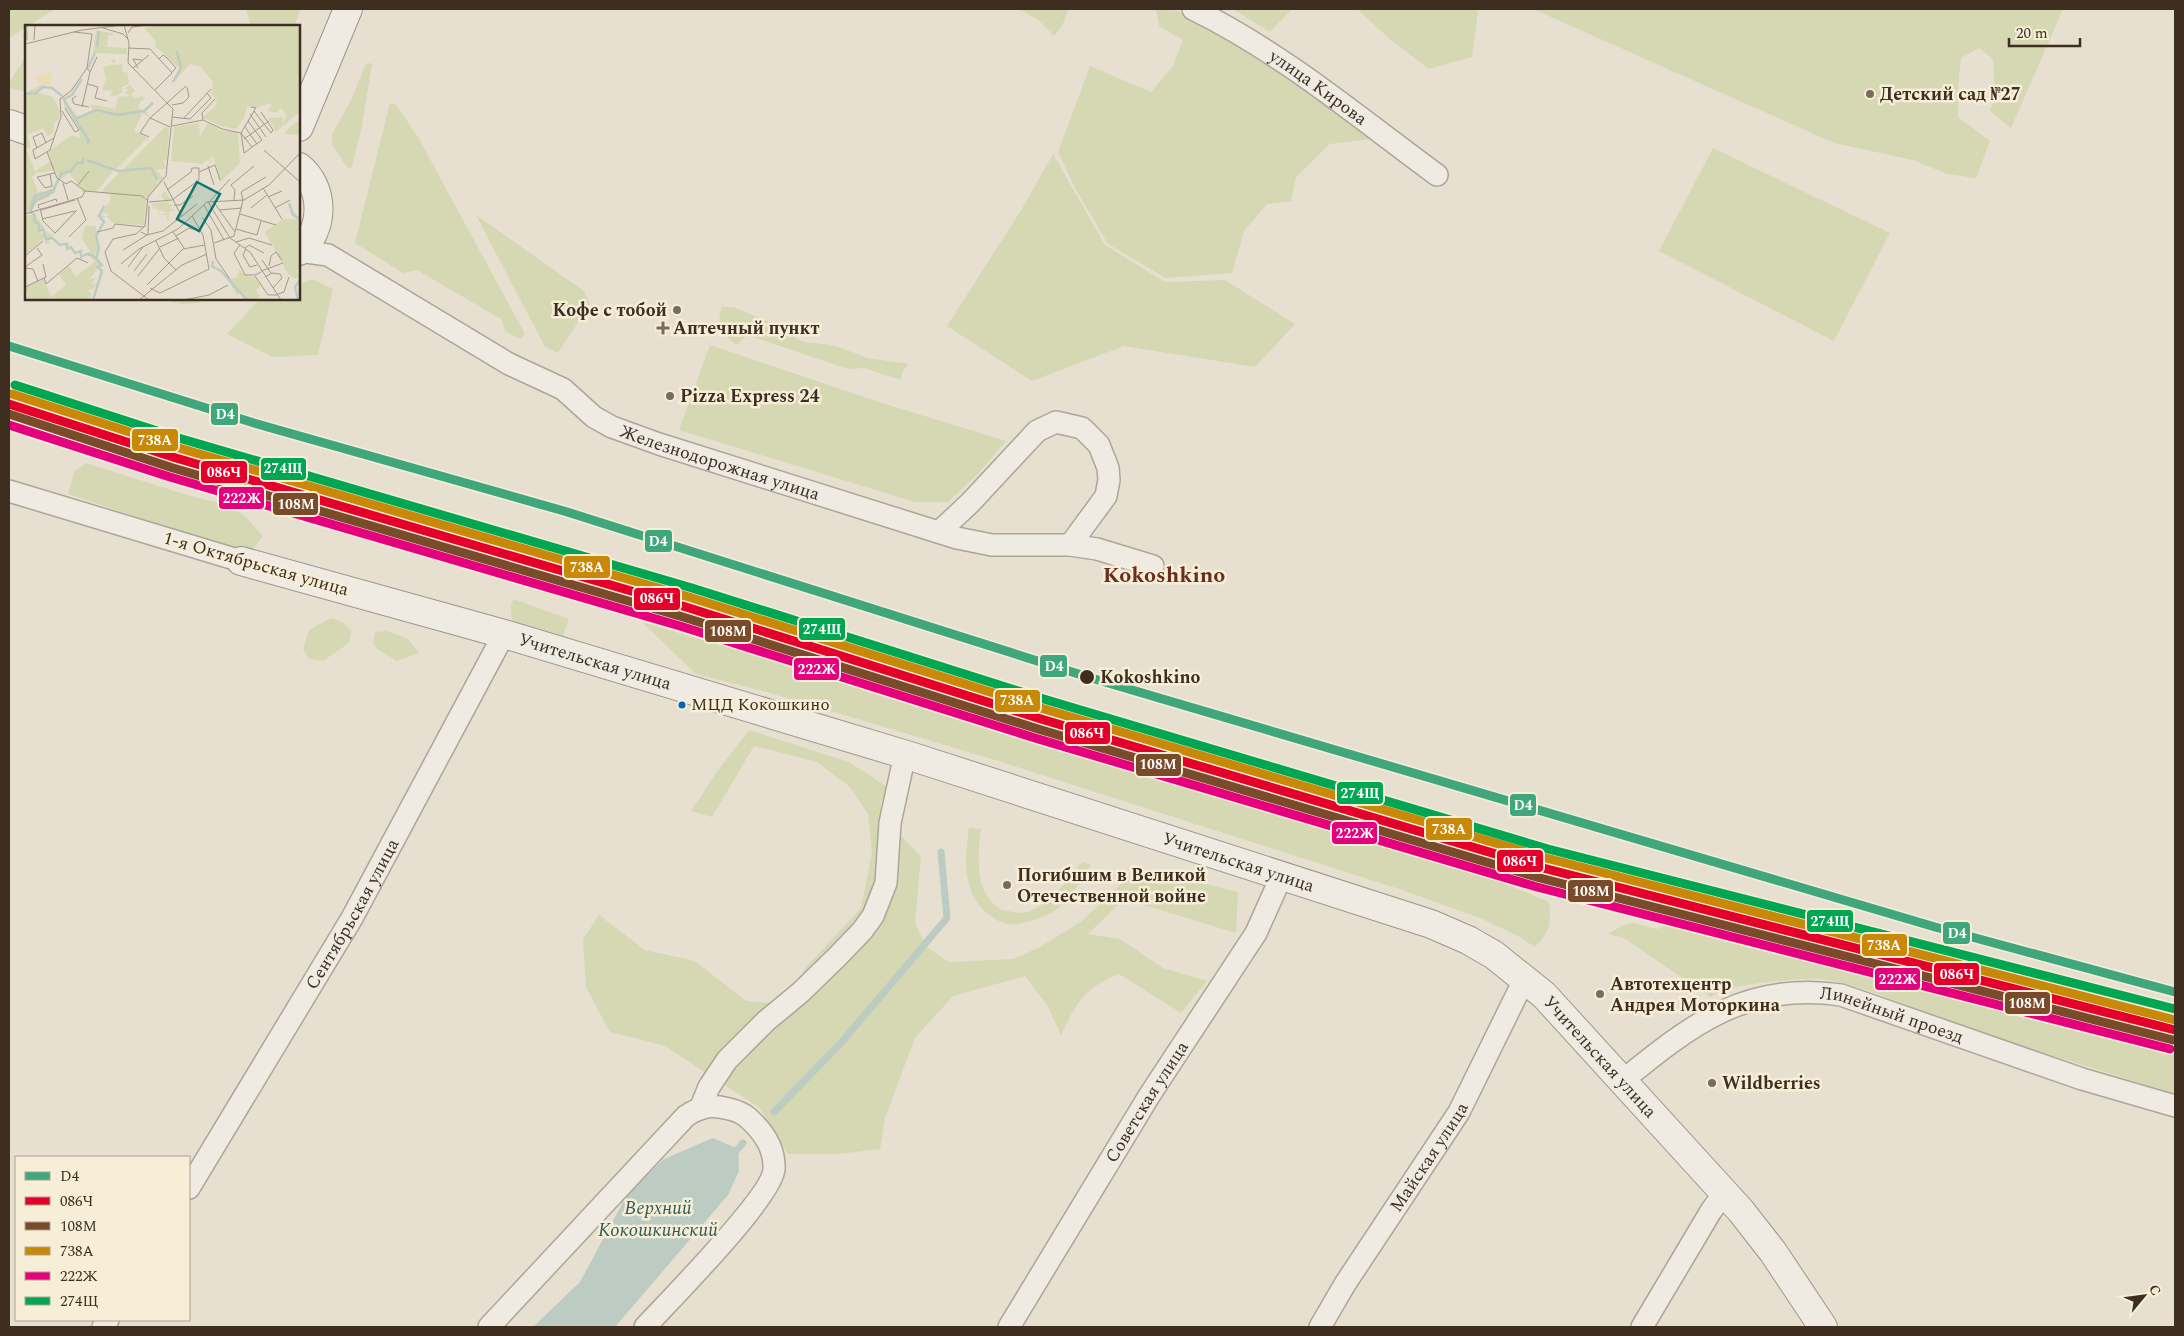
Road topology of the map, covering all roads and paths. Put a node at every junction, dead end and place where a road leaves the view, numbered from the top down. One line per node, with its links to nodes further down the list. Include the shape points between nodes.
1 (348, 9): 4 (street)
2 (1193, 9): 7 (street, улица Кирова, via 1222,23 1290,67)
3 (9, 124): 5 (street)
4 (300, 125)
5 (25, 130)
6 (300, 165): 8 (street, Железнодорожная улица, via 318,198 319,216)
7 (1437, 175)
8 (315, 227): 9 (street, Железнодорожная улица); 11 (street)
9 (300, 250)
10 (300, 251): 11 (street, Железнодорожная улица)
11 (328, 255): 13 (street, Железнодорожная улица, via 508,364 563,389 594,417 612,427)
12 (9, 491): 15 (street, 1-я Октябрьская улица)
13 (939, 532): 14 (street, Железнодорожная улица, via 992,545); 14 (street, via 1037,431 1056,422 1082,428 1099,445 1110,480 1106,496)
14 (1070, 544): 16 (street, Железнодорожная улица)
15 (241, 561): 17 (street, 1-я Октябрьская улица)
16 (1153, 566)
17 (504, 634): 18 (street, Учительская улица); 24 (street, Сентябрьская улица, via 352,918)
18 (905, 754): 19 (street, Учительская улица); 23 (street, via 890,823 886,883 873,916 832,962 727,1060 709,1087)
19 (1282, 875): 20 (street, Учительская улица, via 1431,924 1488,951); 28 (street, Советская улица, via 1256,933 1149,1096)
20 (1525, 978): 21 (street, Учительская улица); 29 (street, Майская улица, via 1459,1112)
21 (1622, 1081): 22 (street, Линейный проезд, via 1682,1034 1741,1003 1799,991 1841,995 2082,1080); 25 (street, Учительская улица)
22 (2175, 1106)
23 (710, 1109): 26 (street, via 686,1116); 27 (street, via 744,1115 763,1132 773,1157 772,1180 750,1212)
24 (190, 1186)
25 (1724, 1193): 30 (street); 31 (street, Учительская улица, via 1764,1240)
26 (489, 1327)
27 (645, 1327)
28 (1009, 1327)
29 (1320, 1327)
30 (1642, 1327)
31 (1823, 1327)

